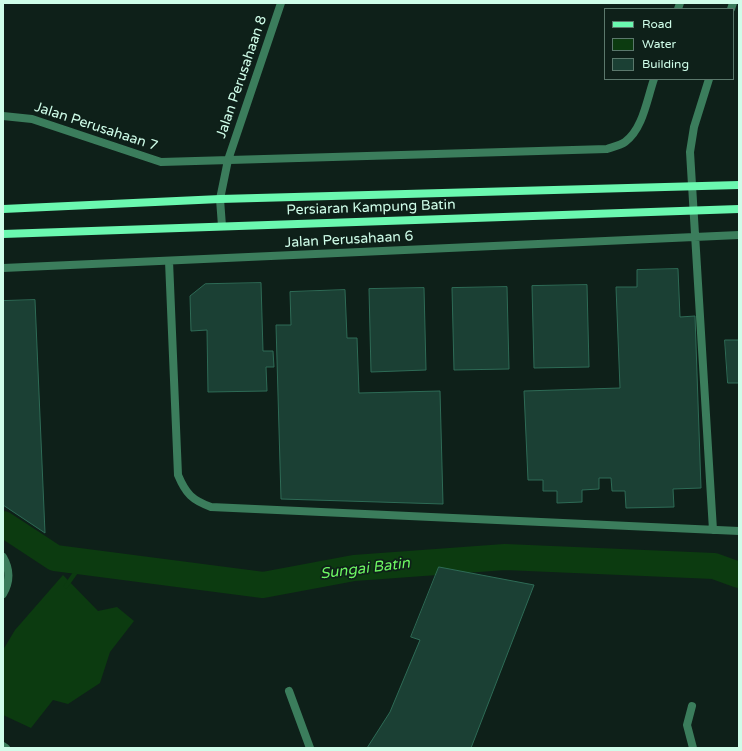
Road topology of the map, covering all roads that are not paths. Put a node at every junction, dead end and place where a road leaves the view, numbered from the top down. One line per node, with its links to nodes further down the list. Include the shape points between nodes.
1 (281, 3): 5 (street, Jalan Perusahaan 8)
2 (654, 80): 5 (street, Jalan Perusahaan 7, via 633,135 624,143 607,148)
3 (709, 80): 7 (street, via 694,127 690,152)
4 (3, 116): 5 (street, Jalan Perusahaan 7, via 32,119 161,162)
5 (228, 160): 8 (street, Jalan Perusahaan 8)
6 (739, 185): 7 (street, Persiaran Kampung Batin)
7 (692, 187): 8 (street, Persiaran Kampung Batin); 11 (street)
8 (220, 199): 9 (street, Persiaran Kampung Batin); 12 (street, Jalan Perusahaan 8)
9 (3, 209)
10 (739, 209): 11 (street, Persiaran Kampung Batin)
11 (694, 211): 12 (street, Persiaran Kampung Batin); 15 (street)
12 (222, 226): 13 (street, Persiaran Kampung Batin)
13 (3, 234)
14 (739, 235): 15 (street, Jalan Perusahaan 6)
15 (696, 237): 16 (street, Jalan Perusahaan 6); 18 (street)
16 (169, 261): 17 (street, Jalan Perusahaan 6); 18 (street, via 178,475 189,495 198,502 211,507)
17 (3, 268)
18 (713, 530): 19 (street)
19 (739, 531)
20 (3, 557): 21 (street, via 9,567 7,588)
21 (3, 594)
22 (289, 691): 26 (street)
23 (692, 706): 27 (street, via 688,725)
24 (3, 746): 25 (street)
25 (6, 748)
26 (310, 748)
27 (693, 748)

